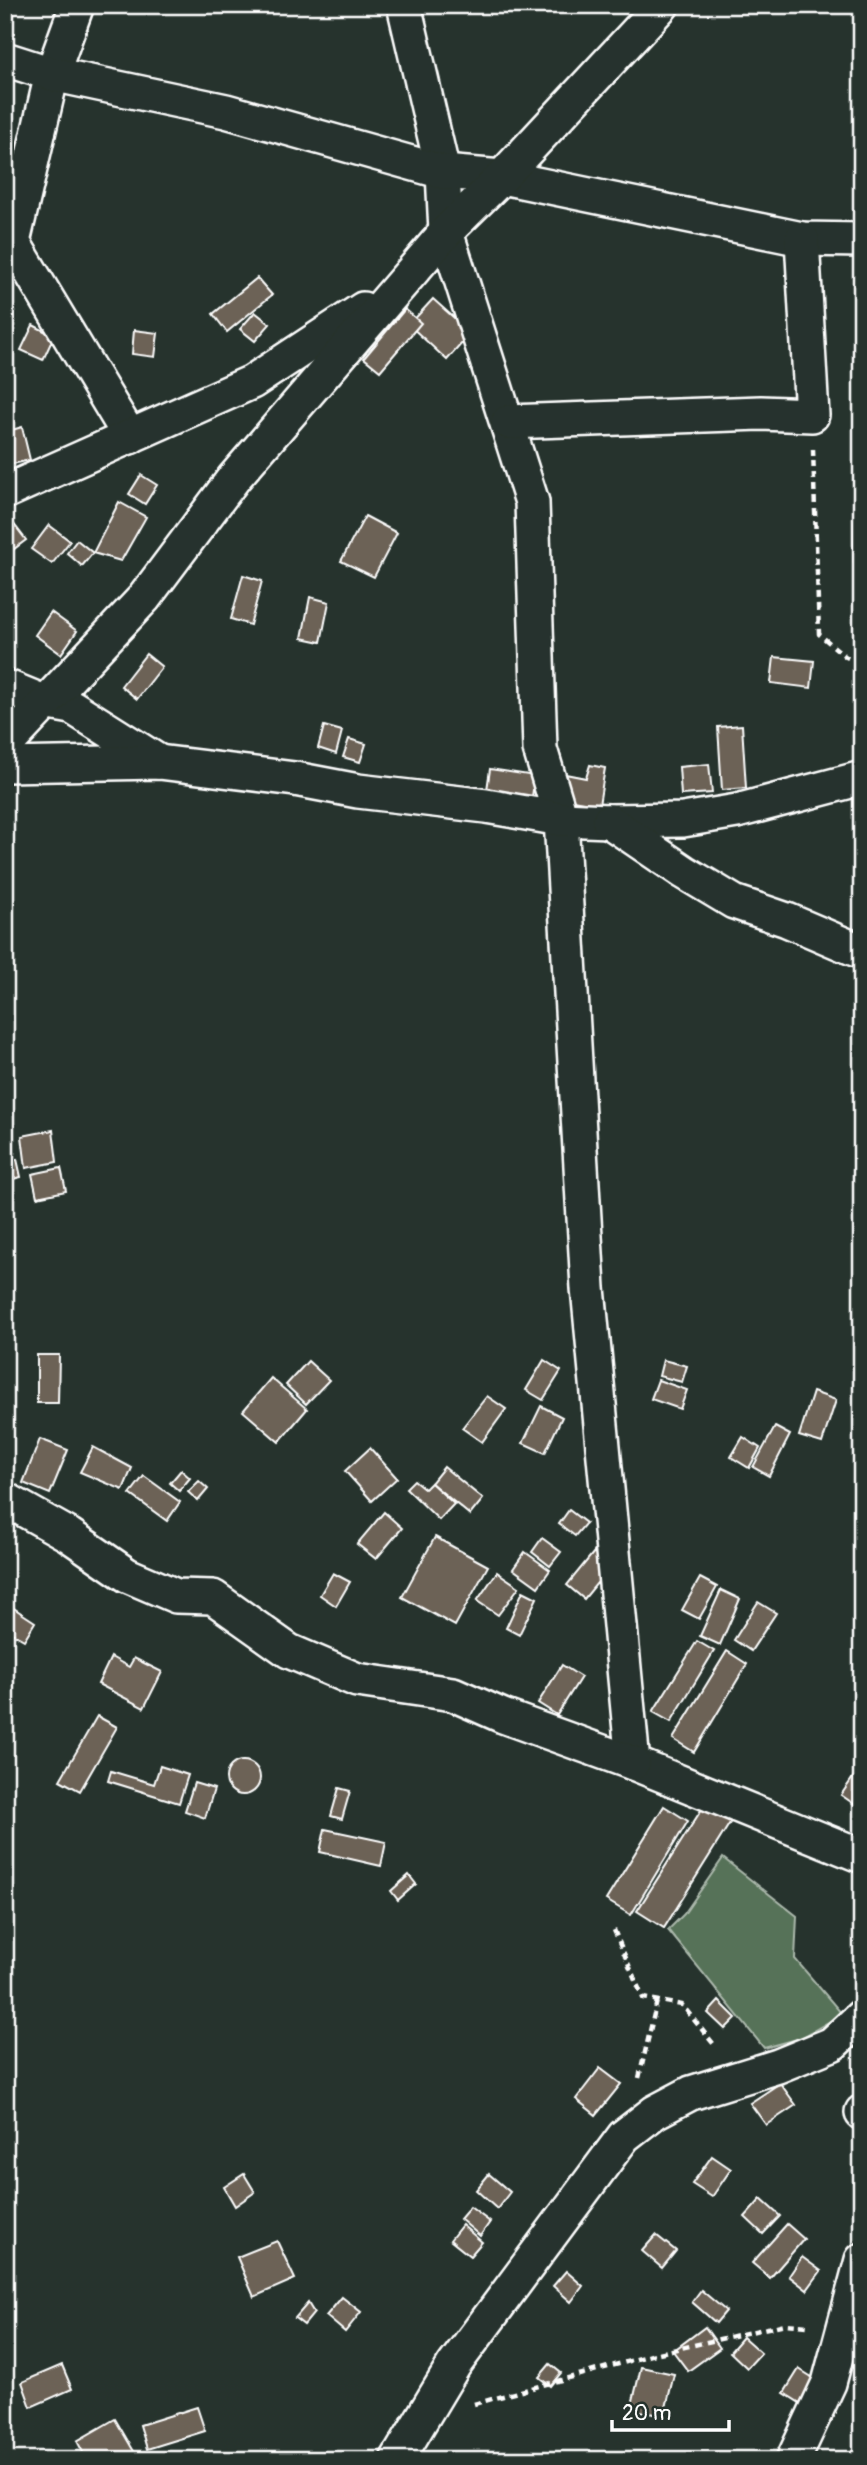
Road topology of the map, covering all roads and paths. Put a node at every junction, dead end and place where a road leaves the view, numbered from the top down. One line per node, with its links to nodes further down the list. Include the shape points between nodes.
1 (77, 5): 5 (street)
2 (404, 5): 6 (street)
3 (662, 5): 7 (street)
4 (5, 59): 5 (street)
5 (52, 74): 6 (street, via 226,111); 14 (street, via 13,242)
6 (443, 172): 7 (street); 8 (street)
7 (502, 177): 8 (street); 9 (street)
8 (446, 232): 11 (street); 13 (street)
9 (802, 239): 10 (street); 12 (street)
10 (862, 240)
11 (396, 289): 14 (street, via 252,382); 18 (street, via 234,478 144,598)
12 (812, 415): 13 (street, via 761,412); 16 (path, via 819,634 846,657)
13 (508, 422): 23 (street, via 532,502 540,749)
14 (130, 437): 15 (street)
15 (5, 492)
16 (862, 663)
17 (5, 686): 18 (street)
18 (44, 702): 19 (street); 20 (street, via 72,707)
19 (5, 747)
20 (159, 762): 21 (street); 23 (street)
21 (5, 765)
22 (862, 778): 24 (street, via 737,811 683,820)
23 (561, 819): 24 (street); 27 (street, via 588,1288)
24 (609, 821): 25 (street, via 734,902)
25 (862, 952)
26 (5, 1499): 27 (street, via 127,1575 176,1595 213,1597 289,1651 356,1680 453,1694)
27 (633, 1763): 28 (street)
28 (862, 1856)
29 (614, 1930): 30 (path, via 643,1998)
30 (656, 2001): 32 (path, via 682,2005); 33 (path)
31 (862, 2016): 32 (street, via 832,2044)
32 (740, 2078): 33 (street, via 691,2093)
33 (631, 2131): 36 (street, via 454,2365)
34 (862, 2260): 35 (street)
35 (845, 2330): 36 (path, via 785,2324 655,2354); 38 (street, via 829,2383)
36 (423, 2418): 37 (street)
37 (397, 2460)
38 (793, 2460)

